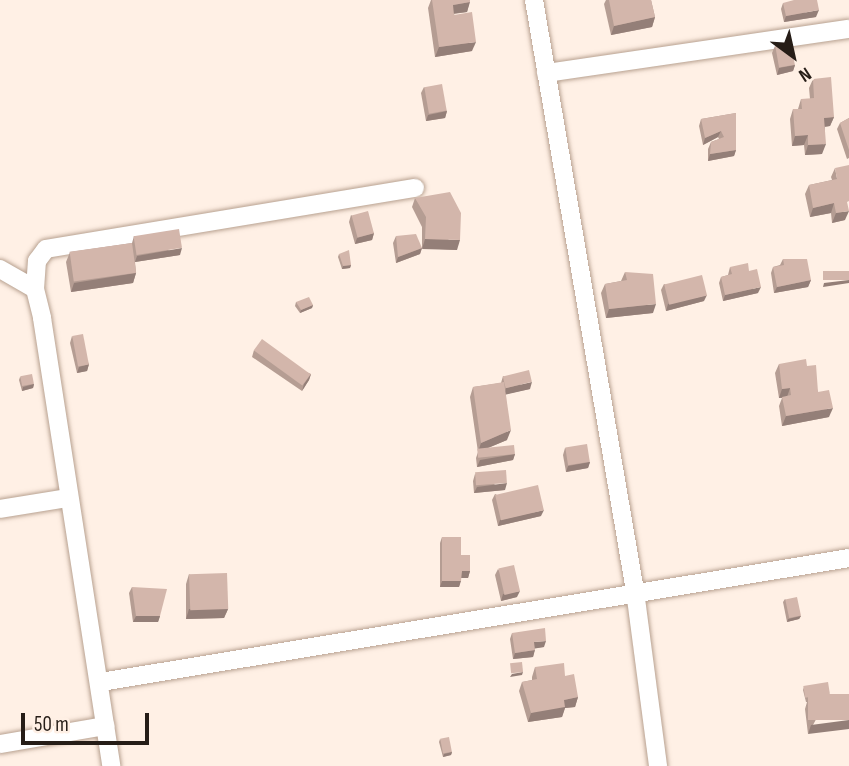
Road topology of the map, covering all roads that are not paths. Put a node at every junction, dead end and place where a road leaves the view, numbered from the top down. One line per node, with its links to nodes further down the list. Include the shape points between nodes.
1 (534, 0): 3 (street)
2 (849, 29): 3 (street)
3 (546, 73): 10 (street)
4 (415, 188): 6 (street, via 46,249 37,261)
5 (0, 269): 6 (street)
6 (35, 289): 7 (street)
7 (67, 498): 8 (street); 11 (street)
8 (0, 509)
9 (849, 558): 10 (street)
10 (635, 591): 11 (street); 15 (street)
11 (101, 682): 12 (street)
12 (105, 726): 13 (street); 14 (street)
13 (0, 744)
14 (111, 766)
15 (658, 766)

